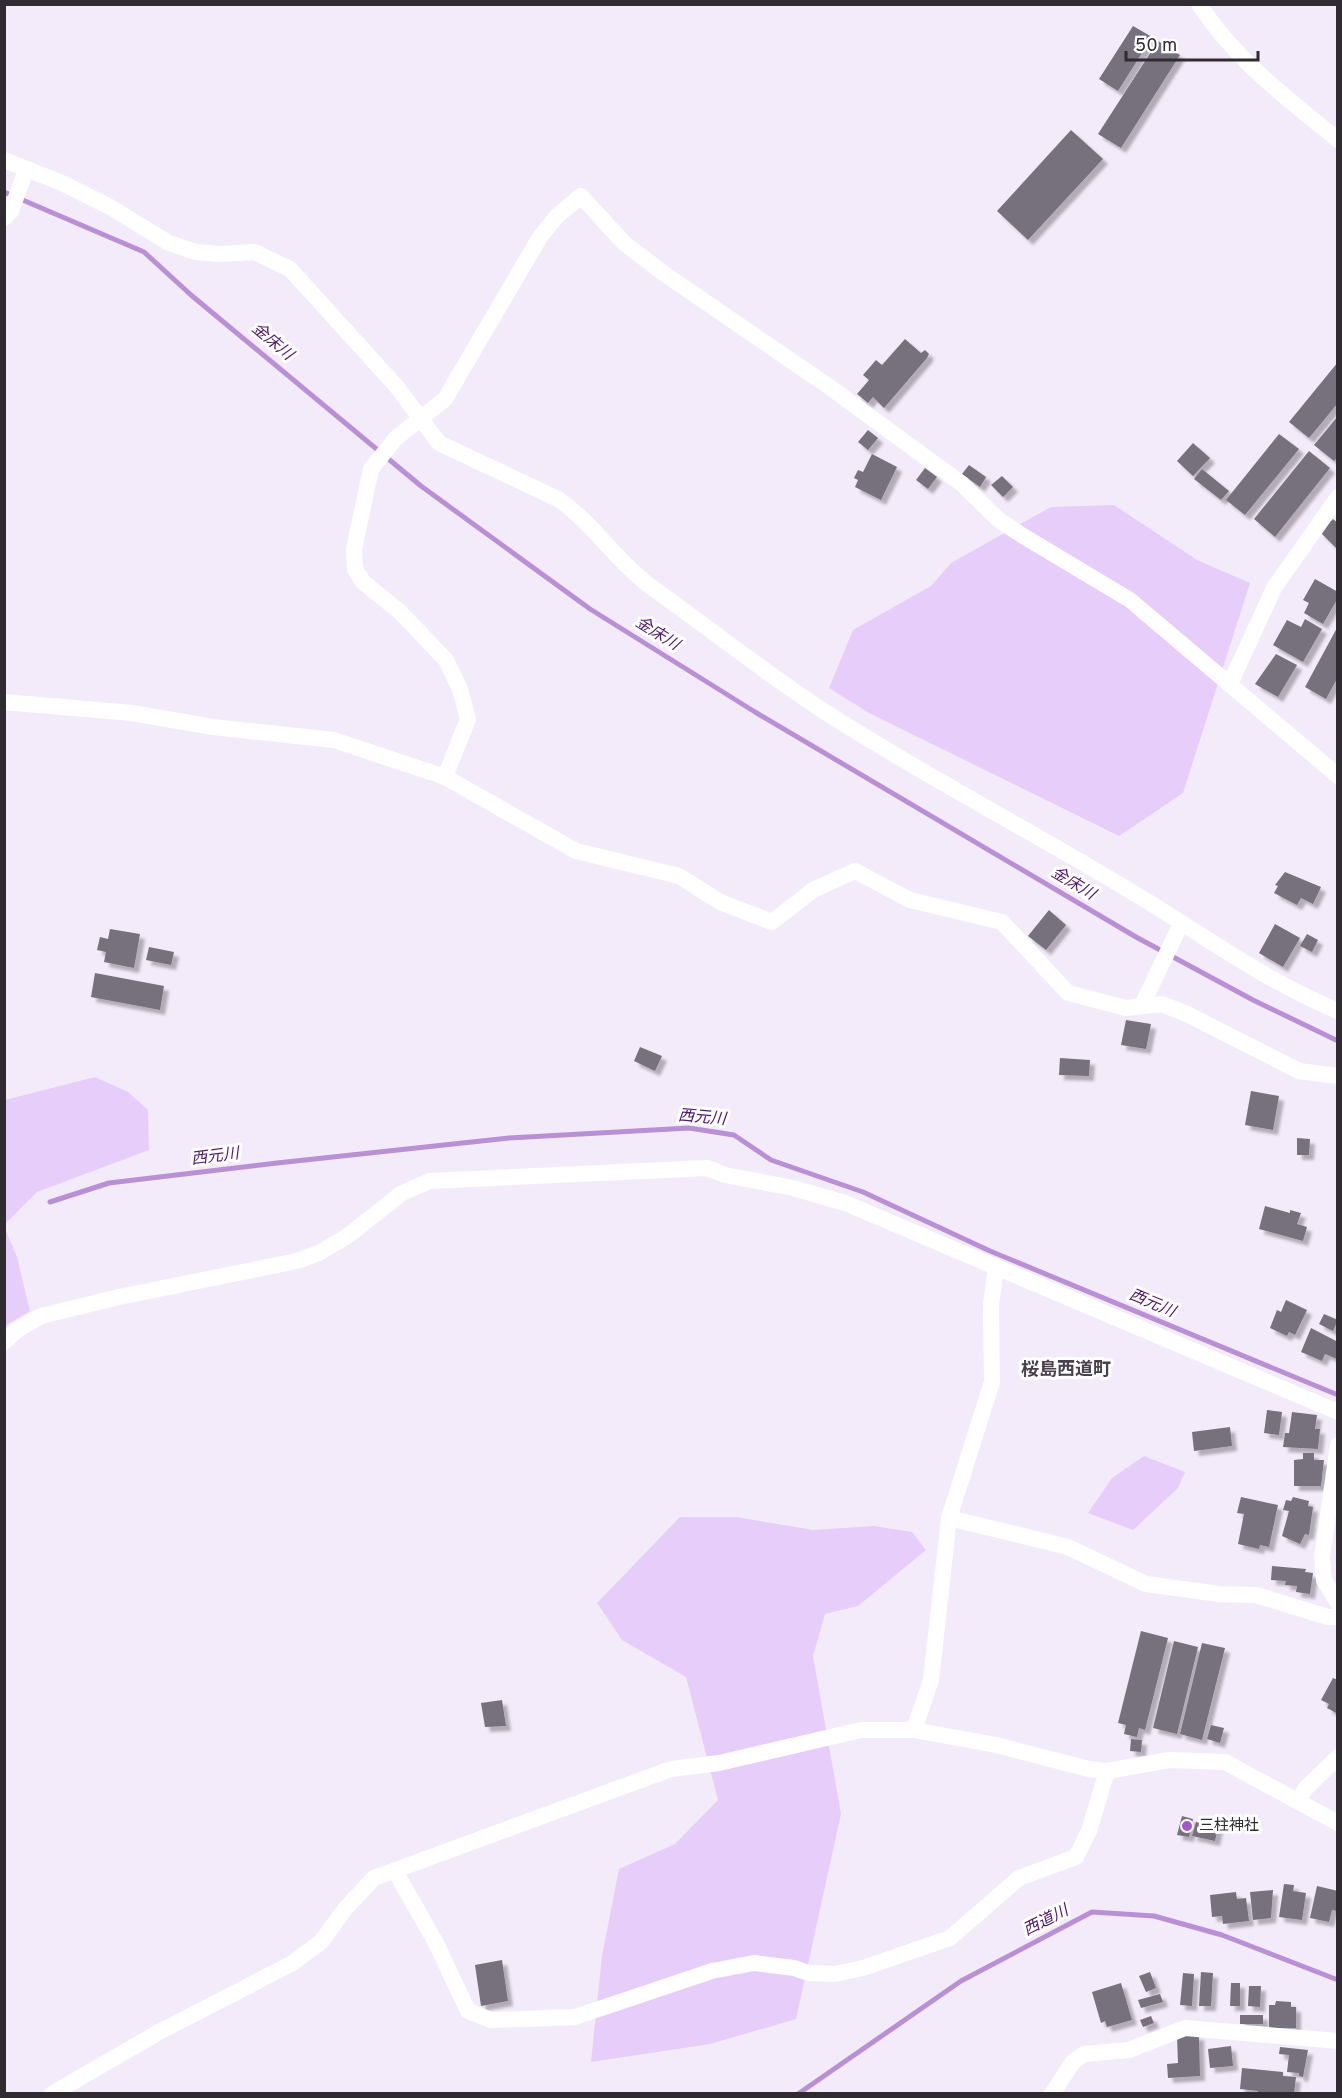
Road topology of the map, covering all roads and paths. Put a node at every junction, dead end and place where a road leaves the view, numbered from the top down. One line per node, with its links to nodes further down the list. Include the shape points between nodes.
1 (1199, 4): 2 (street, via 1225,42 1249,67)
2 (1338, 140)
3 (4, 160): 4 (street)
4 (24, 176): 5 (street); 6 (street, via 62,183 169,243 196,252 255,252 280,261 397,387)
5 (8, 215)
6 (420, 418): 8 (street, via 445,399 540,237 581,196 624,243 657,269 953,477 999,520 1130,600); 11 (street, via 396,438 371,469 354,549 355,569 363,582 399,611 446,660 460,689 468,719); 12 (street, via 432,436 449,449 574,510 647,583 821,709)
7 (1338, 497): 8 (street, via 1275,588)
8 (1230, 684): 10 (street)
9 (4, 702): 11 (street, via 132,713 213,727 334,740)
10 (1338, 776)
11 (445, 777): 13 (street, via 576,851 679,876 720,902 772,922 813,890 855,870 910,900 1002,922 1068,993 1117,1007)
12 (1178, 930): 13 (street); 14 (street, via 1290,989)
13 (1142, 1005): 15 (street, via 1162,1004 1177,1009 1299,1071)
14 (1337, 1008)
15 (1338, 1076)
16 (996, 1266): 17 (street, via 845,1203 707,1168 430,1181 402,1193 319,1253 41,1316); 18 (street); 20 (street, via 991,1305 992,1382)
17 (4, 1342)
18 (1338, 1412)
19 (1338, 1445): 21 (street, via 1322,1557 1324,1580)
20 (949, 1518): 22 (street, via 1068,1547 1146,1584 1256,1595); 23 (street, via 931,1680)
21 (1338, 1603)
22 (1338, 1617)
23 (914, 1730): 25 (street); 28 (street, via 861,1730 719,1763 671,1769)
24 (1338, 1756): 26 (street)
25 (1107, 1771): 26 (street, via 1169,1760 1225,1762); 28 (street, via 1089,1831 1076,1857 1019,1878 950,1938 835,1974 754,1963 712,1971 575,2017 491,2020 468,2011 436,1943)
26 (1299, 1801): 27 (street)
27 (1338, 1823)
28 (395, 1871): 30 (street, via 374,1878 321,1942 291,1964 159,2032)
29 (1338, 2041): 31 (street, via 1185,2028 1129,2050 1084,2055 1073,2061)
30 (52, 2094)
31 (1052, 2094)

